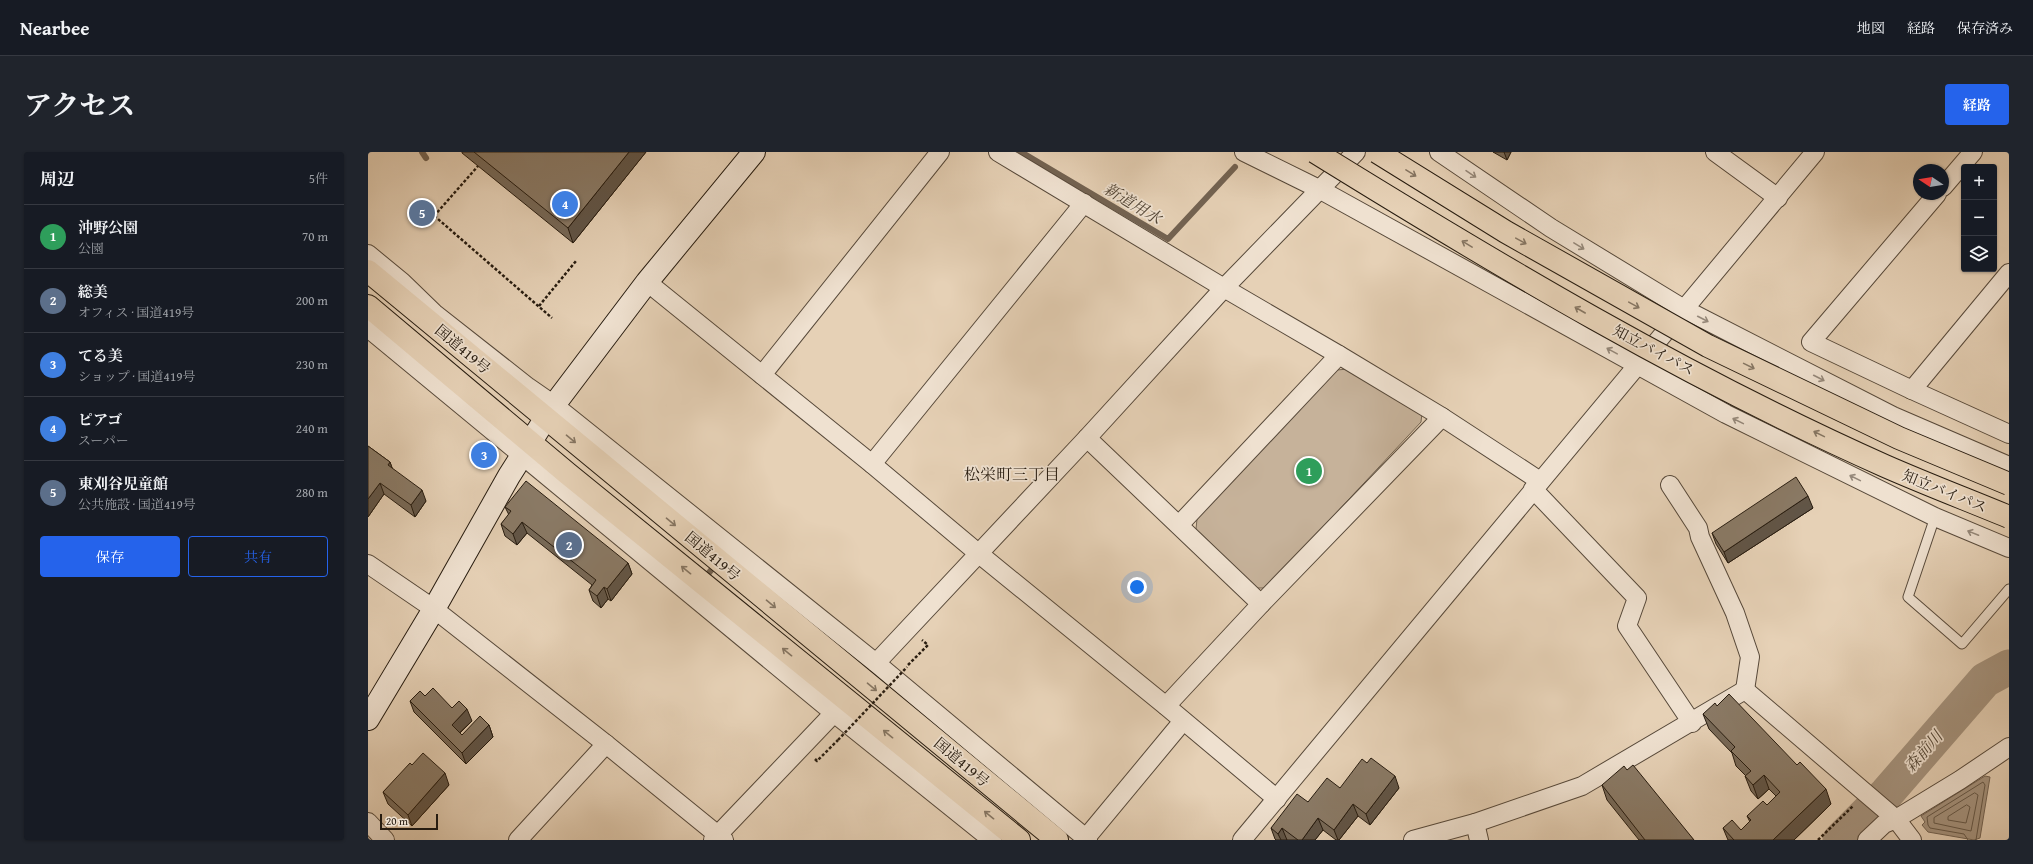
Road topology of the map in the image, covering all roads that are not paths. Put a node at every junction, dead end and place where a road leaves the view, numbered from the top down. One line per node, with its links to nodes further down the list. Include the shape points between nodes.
1 (754, 152): 20 (street)
2 (940, 152): 27 (street)
3 (998, 152): 16 (street)
4 (1244, 152): 13 (street)
5 (1315, 152): 40 (highway, 知立バイパス, one-way to 5, bridge, via 1885,466 1739,396 1594,319)
6 (1356, 152): 13 (street)
7 (1378, 152): 36 (highway, 知立バイパス, one-way to 36, bridge, via 1506,232 1708,346 1899,438)
8 (1439, 152): 23 (street, one-way to 23, via 1551,228)
9 (1715, 152): 14 (street)
10 (1815, 152): 14 (street)
11 (1973, 152): 12 (street)
12 (1949, 180)
13 (1319, 189): 21 (street); 26 (street, one-way to 13)
14 (1778, 198): 23 (street)
15 (1932, 200): 28 (street, via 1811,342)
16 (1084, 202): 21 (street); 34 (street)
17 (368, 254): 29 (street, via 434,313 528,387)
18 (368, 271): 29 (highway, 国道419号)
19 (2009, 273): 28 (street)
20 (648, 282): 27 (street); 29 (street)
21 (1224, 288): 25 (street); 32 (street)
22 (368, 306): 33 (highway, 国道419号)
23 (1684, 309): 26 (street); 35 (street, one-way to 35, via 1893,416)
24 (368, 328): 33 (street)
25 (1340, 354): 30 (street); 41 (street)
26 (1638, 365): 37 (street); 39 (street, one-way to 26, via 1726,414)
27 (762, 375): 34 (street)
28 (1912, 390): 31 (street)
29 (550, 411): 33 (street); 48 (street); 67 (highway, 国道419号, one-way to 67)
30 (1442, 417): 37 (street); 46 (street)
31 (2008, 431)
32 (1087, 438): 41 (street); 43 (street)
33 (526, 448): 47 (street); 51 (street); 66 (highway, 国道419号, one-way to 33)
34 (872, 464): 43 (street)
35 (2009, 466)
36 (2009, 484)
37 (1537, 485): 54 (street, via 1637,598 1627,626); 57 (street)
38 (1670, 485): 49 (street, via 1698,528 1735,613 1750,657)
39 (1935, 517): 42 (street, one-way to 39); 45 (lane, via 1908,597 1962,644)
40 (2009, 517)
41 (1179, 525): 46 (street)
42 (2009, 548)
43 (978, 553): 48 (street); 50 (street)
44 (368, 564): 47 (street)
45 (2009, 589)
46 (1261, 604): 50 (street)
47 (434, 609): 52 (street); 55 (street)
48 (876, 663): 62 (street)
49 (1745, 690): 54 (street); 58 (street)
50 (1166, 706): 53 (street)
51 (834, 713): 61 (street); 65 (street)
52 (368, 719)
53 (1183, 721): 57 (street); 62 (street)
54 (1692, 723): 60 (street, via 1582,786)
55 (606, 744): 61 (street); 64 (street)
56 (2009, 747): 58 (street, via 1960,780)
57 (1277, 799): 68 (street)
58 (1892, 816): 71 (street); 72 (street)
59 (368, 822): 63 (street)
60 (1475, 823): 69 (street); 70 (street)
61 (718, 838)
62 (1087, 839)
63 (385, 840)
64 (518, 840)
65 (992, 840)
66 (1019, 840)
67 (1057, 840)
68 (1242, 840)
69 (1413, 840)
70 (1479, 840)
71 (1867, 840)
72 (1912, 840)

